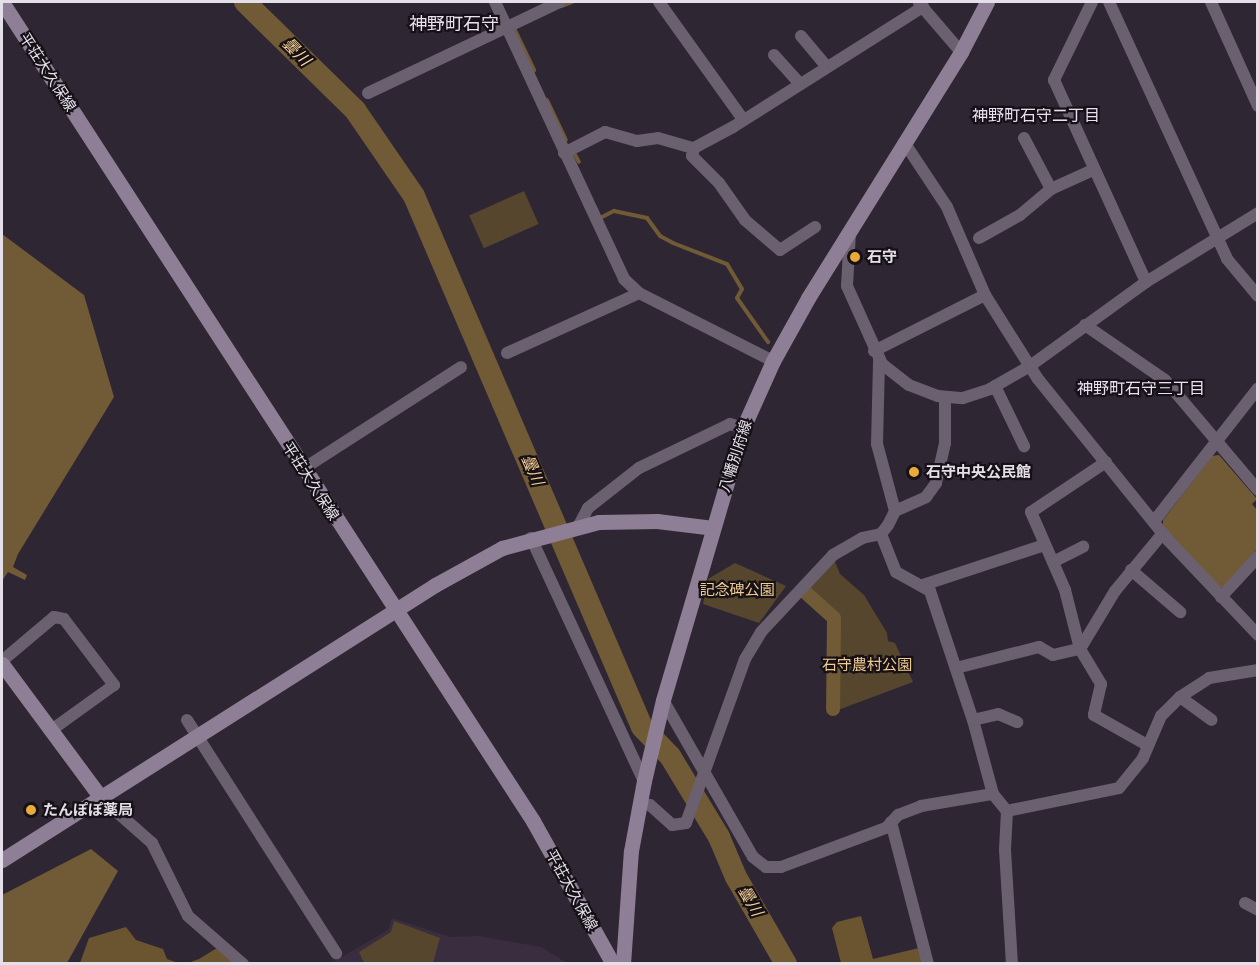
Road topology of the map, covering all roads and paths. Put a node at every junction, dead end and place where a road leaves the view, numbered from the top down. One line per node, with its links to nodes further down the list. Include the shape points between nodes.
1 (2, 2): 47 (main road, 平荘大久保線)
2 (495, 2): 10 (street)
3 (560, 2): 10 (street)
4 (659, 2): 18 (street)
5 (987, 2): 12 (main road, 八幡別府線)
6 (1092, 2): 23 (street, via 1054,80)
7 (1109, 2): 29 (street)
8 (1211, 2): 17 (street)
9 (920, 4): 12 (street); 14 (street)
10 (507, 27): 16 (street); 22 (street)
11 (801, 36): 14 (street)
12 (961, 52): 20 (main road, 八幡別府線)
13 (774, 55): 15 (street)
14 (826, 66): 15 (street)
15 (799, 83): 18 (street)
16 (368, 93)
17 (1257, 106)
18 (742, 118): 21 (street)
19 (1024, 138): 24 (street)
20 (904, 142): 27 (main road, 八幡別府線); 33 (street, via 946,207)
21 (694, 148): 22 (street, via 657,138 637,141 605,132); 26 (street, via 692,156 745,220 780,250)
22 (564, 153): 32 (street, via 624,279)
23 (1093, 170): 24 (street); 30 (street)
24 (1051, 189): 28 (street, via 1020,215)
25 (1257, 213): 29 (street)
26 (815, 227)
27 (850, 232): 36 (street, via 847,286); 37 (main road, 八幡別府線)
28 (979, 238)
29 (1218, 239): 30 (street); 31 (street, via 1227,259)
30 (1146, 282): 34 (street)
31 (1256, 292)
32 (639, 293): 35 (street); 37 (street)
33 (985, 295): 36 (street); 38 (street)
34 (1085, 326): 38 (street); 44 (street, via 1165,380)
35 (507, 353)
36 (876, 355): 42 (street, via 901,381); 49 (street, via 877,444)
37 (773, 361): 43 (main road, 八幡別府線)
38 (1030, 366): 40 (street); 46 (street)
39 (461, 368): 47 (street)
40 (995, 386): 42 (street, via 974,396); 45 (street)
41 (1257, 388): 44 (street)
42 (945, 398): 49 (street, via 945,443 936,483 926,497)
43 (743, 428): 51 (street, via 730,424 639,468 588,508); 52 (main road, 八幡別府線)
44 (1216, 442): 48 (street); 50 (street)
45 (1024, 446)
46 (1106, 462): 50 (street); 56 (street, via 1031,512)
47 (303, 469): 63 (main road, 平荘大久保線)
48 (1257, 490)
49 (895, 511): 54 (street)
50 (1155, 520): 53 (street)
51 (579, 525): 52 (main road, via 657,521); 55 (main road)
52 (713, 528): 71 (main road, 八幡別府線)
53 (1163, 533): 60 (street); 62 (street)
54 (881, 534): 61 (street, via 896,572); 79 (street, via 862,538 833,555 761,632 745,659)
55 (531, 538): 63 (main road, via 476,561); 80 (street)
56 (1045, 545): 59 (street); 61 (street)
57 (1083, 548): 59 (street)
58 (1257, 557): 62 (street)
59 (1053, 562): 66 (street, via 1065,590)
60 (1131, 570): 64 (street); 66 (street)
61 (923, 585): 68 (street, via 930,591)
62 (1221, 597): 65 (street)
63 (394, 611): 77 (main road); 91 (main road, 平荘大久保線, via 533,821)
64 (1180, 612)
65 (1257, 635)
66 (1080, 649): 68 (street, via 1053,655 1039,646); 78 (street, via 1101,684 1094,716)
67 (2, 662): 76 (main road); 76 (street, via 54,617 64,619 114,685)
68 (956, 668): 73 (street)
69 (1257, 670): 70 (street, via 1209,678)
70 (1180, 697): 74 (street); 78 (street, via 1161,716)
71 (663, 700): 79 (street); 80 (main road, 八幡別府線)
72 (187, 720): 77 (street)
73 (973, 720): 75 (street, via 998,714); 81 (street)
74 (1212, 720)
75 (1017, 722)
76 (50, 731): 82 (main road)
77 (196, 736): 82 (main road); 89 (street)
78 (1147, 745): 84 (street, via 1140,764 1119,788)
79 (706, 772): 83 (street, via 686,823 680,827 650,805); 85 (street, via 753,857 766,867 781,867 886,828)
80 (645, 781): 83 (main road, 八幡別府線)
81 (993, 794): 84 (street); 85 (street, via 929,804 898,815)
82 (101, 798): 86 (main road); 90 (street, via 152,843 188,916)
83 (640, 804): 92 (main road, 八幡別府線, via 631,850)
84 (1007, 811): 94 (street, via 1005,850)
85 (891, 822): 93 (street)
86 (2, 860)
87 (1245, 903): 88 (street)
88 (1257, 910)
89 (336, 953)
90 (243, 963)
91 (613, 963)
92 (623, 963)
93 (928, 963)
94 (1012, 963)

